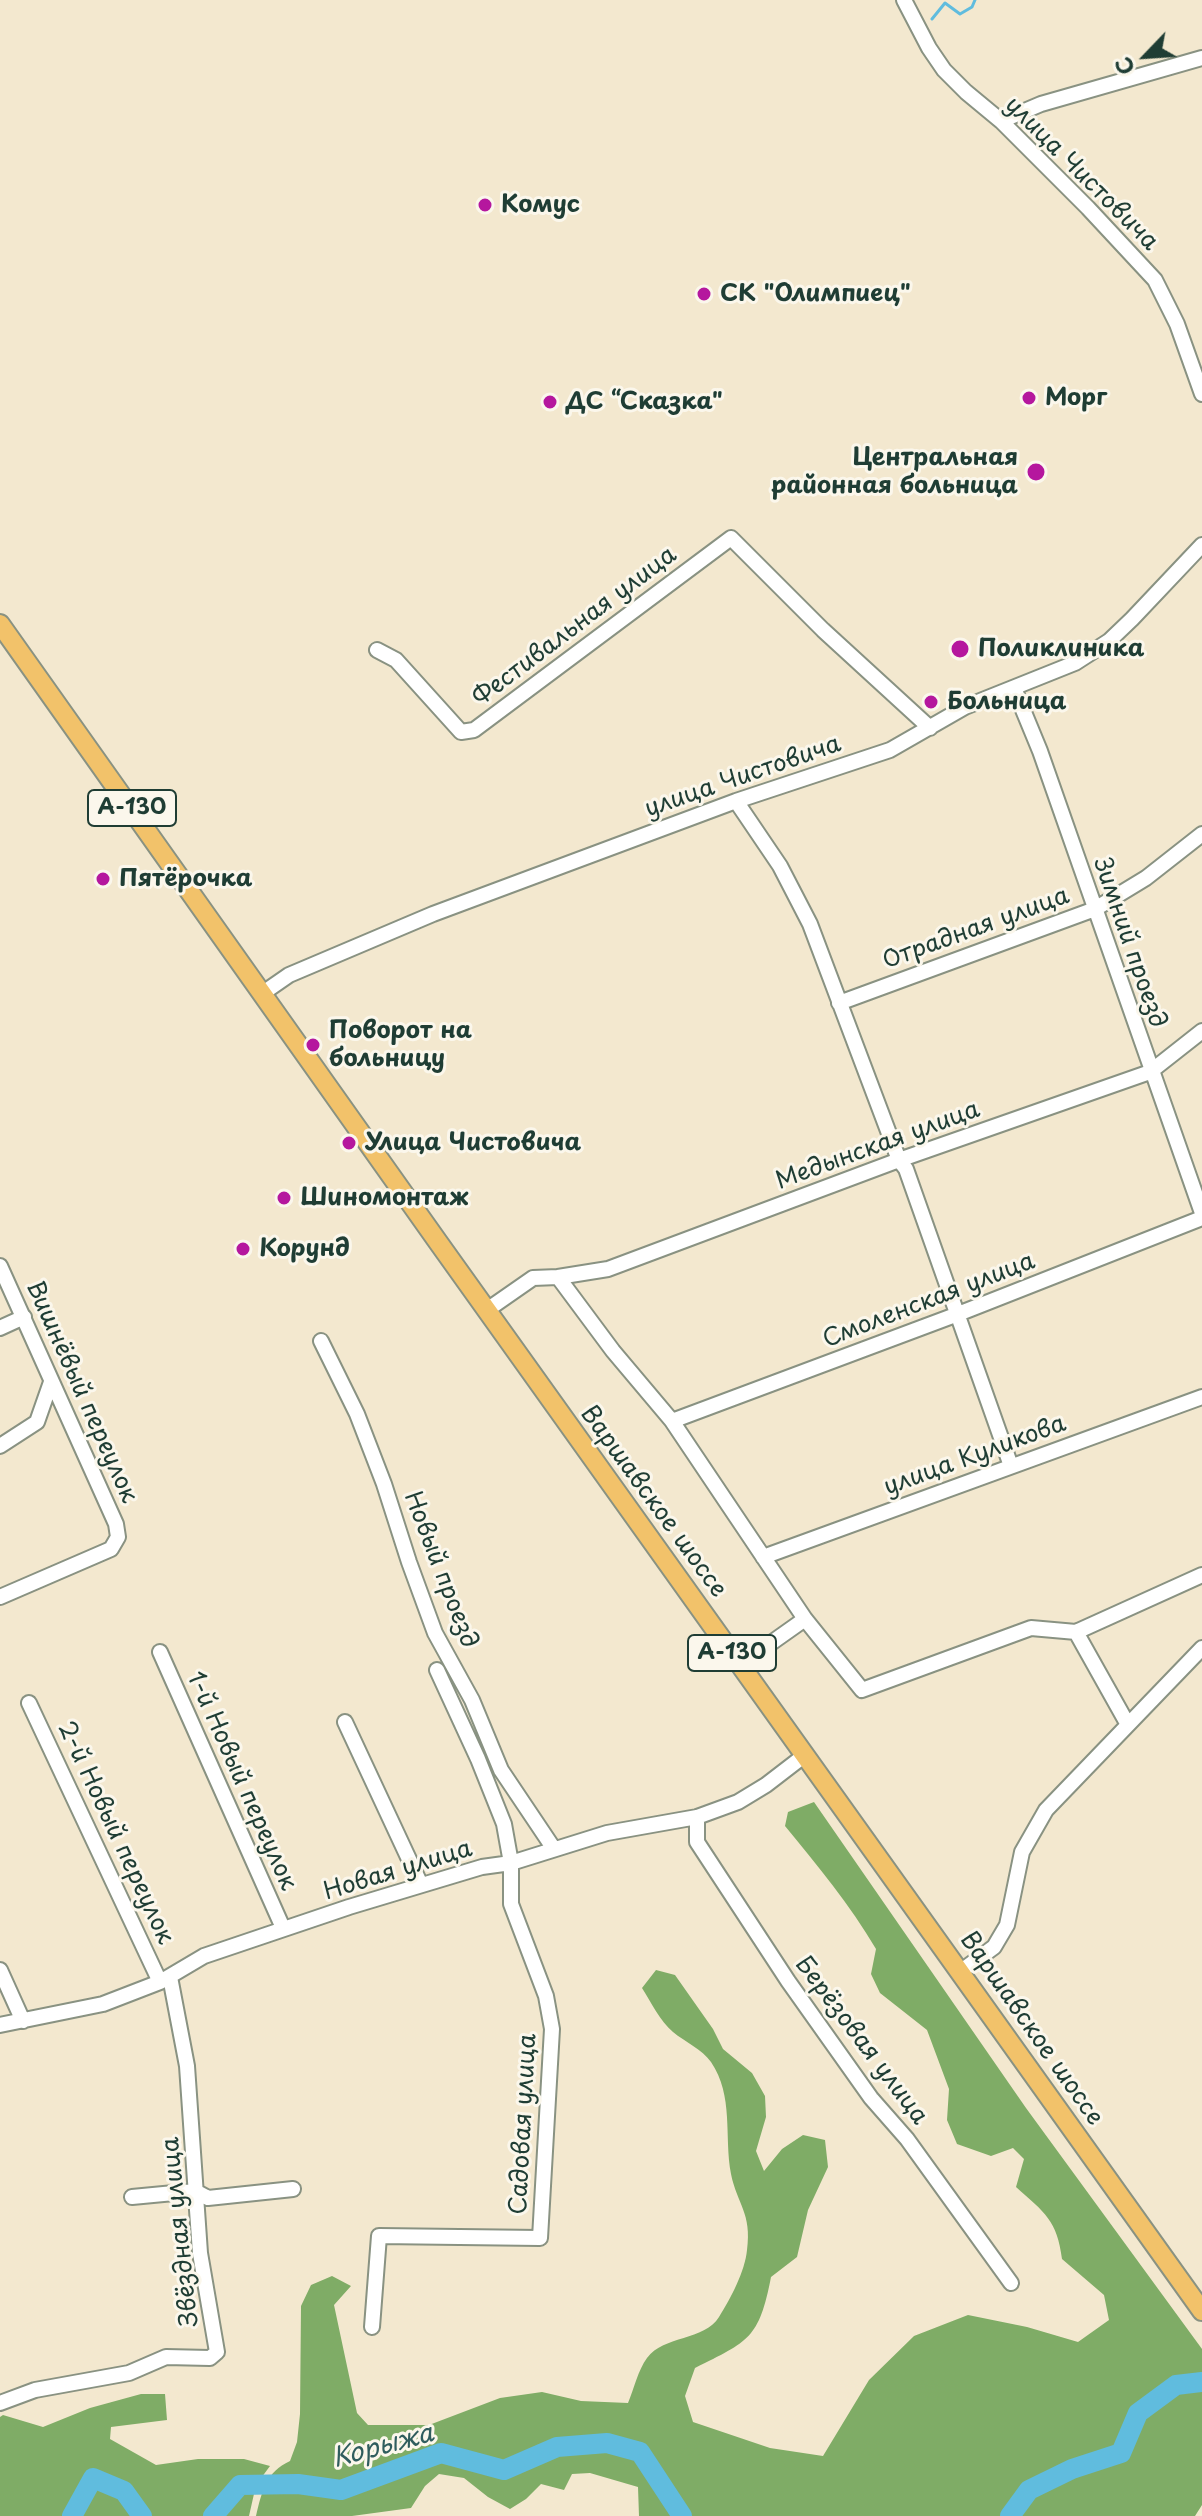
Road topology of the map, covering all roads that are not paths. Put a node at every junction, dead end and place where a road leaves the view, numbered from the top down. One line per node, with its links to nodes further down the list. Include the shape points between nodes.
1 (904, 0): 3 (street, улица Чистовича, via 944,70)
2 (1202, 58): 3 (street, via 1041,104)
3 (1001, 121): 4 (street, улица Чистовича, via 1155,280)
4 (1202, 394)
5 (1202, 545): 8 (street, улица Чистовича, via 1109,641 1075,663)
6 (0, 624): 13 (main road, А-130)
7 (377, 650): 9 (street, Фестивальная улица, via 396,660 461,732 474,730 731,538)
8 (1014, 688): 9 (street, улица Чистовича); 12 (street, Зимний проезд)
9 (930, 728): 10 (street, улица Чистовича, via 890,750)
10 (736, 801): 13 (street, улица Чистовича, via 373,938 289,975); 14 (street, via 780,866 810,924)
11 (1202, 834): 12 (street, Отрадная улица)
12 (1095, 909): 14 (street, Отрадная улица); 16 (street, Зимний проезд)
13 (263, 993): 21 (main road, Варшавское шоссе / А-130)
14 (839, 1003): 17 (street)
15 (1202, 1031): 16 (street, Медынская улица)
16 (1150, 1072): 17 (street, Медынская улица); 18 (street, Зимний проезд)
17 (899, 1160): 20 (street, Медынская улица, via 608,1269); 22 (street)
18 (1202, 1216): 22 (street, Смоленская улица)
19 (0, 1266): 23 (street, Вишнёвый переулок)
20 (558, 1277): 21 (street, Медынская улица, via 533,1278); 28 (street)
21 (487, 1310): 38 (main road, Варшавское шоссе / А-130)
22 (958, 1314): 28 (street, Смоленская улица); 30 (street)
23 (24, 1317): 24 (street); 26 (street, Вишнёвый переулок)
24 (0, 1328)
25 (321, 1341): 45 (street, Новый проезд, via 357,1414 435,1633 472,1700 501,1770)
26 (51, 1382): 29 (street, via 37,1422); 33 (street, Вишнёвый переулок, via 118,1537 111,1549)
27 (1202, 1397): 30 (street, улица Куликова)
28 (672, 1421): 31 (street)
29 (0, 1446)
30 (1011, 1466): 31 (street, улица Куликова)
31 (763, 1557): 34 (street)
32 (1202, 1575): 35 (street)
33 (0, 1597)
34 (805, 1619): 35 (street, via 862,1690 1031,1628); 38 (street)
35 (1076, 1632): 42 (street)
36 (1202, 1648): 42 (street)
37 (160, 1652): 48 (street, 1-й Новый переулок)
38 (740, 1665): 43 (main road, Варшавское шоссе / А-130)
39 (437, 1670): 46 (street, via 492,1791)
40 (29, 1703): 51 (street, 2-й Новый переулок)
41 (345, 1722): 47 (street)
42 (1127, 1723): 50 (street, via 1046,1810 1022,1852 1007,1925 994,1947)
43 (805, 1755): 44 (street, Новая улица, via 738,1802); 50 (main road, Варшавское шоссе / А-130)
44 (697, 1817): 45 (street, Новая улица, via 607,1833); 57 (street, Берёзовая улица, via 697,1842 788,1981)
45 (554, 1849): 46 (street, Новая улица)
46 (511, 1863): 47 (street, Новая улица); 59 (street, Садовая улица, via 513,1912 552,2020 540,2238 379,2236)
47 (421, 1885): 48 (street, Новая улица)
48 (283, 1928): 51 (street, Новая улица, via 204,1956)
49 (0, 1970): 52 (street)
50 (960, 1972): 58 (main road, Варшавское шоссе / А-130)
51 (165, 1980): 52 (street, Новая улица, via 103,2004); 55 (street, Звёздная улица, via 187,2066)
52 (23, 2021): 53 (street, Новая улица)
53 (0, 2025)
54 (293, 2189): 55 (street, via 208,2198)
55 (195, 2191): 56 (street); 60 (street, Звёздная улица, via 217,2352 210,2358 166,2357 129,2373 35,2390)
56 (132, 2197)
57 (1011, 2283)
58 (1202, 2311)
59 (372, 2327)
60 (0, 2403)

